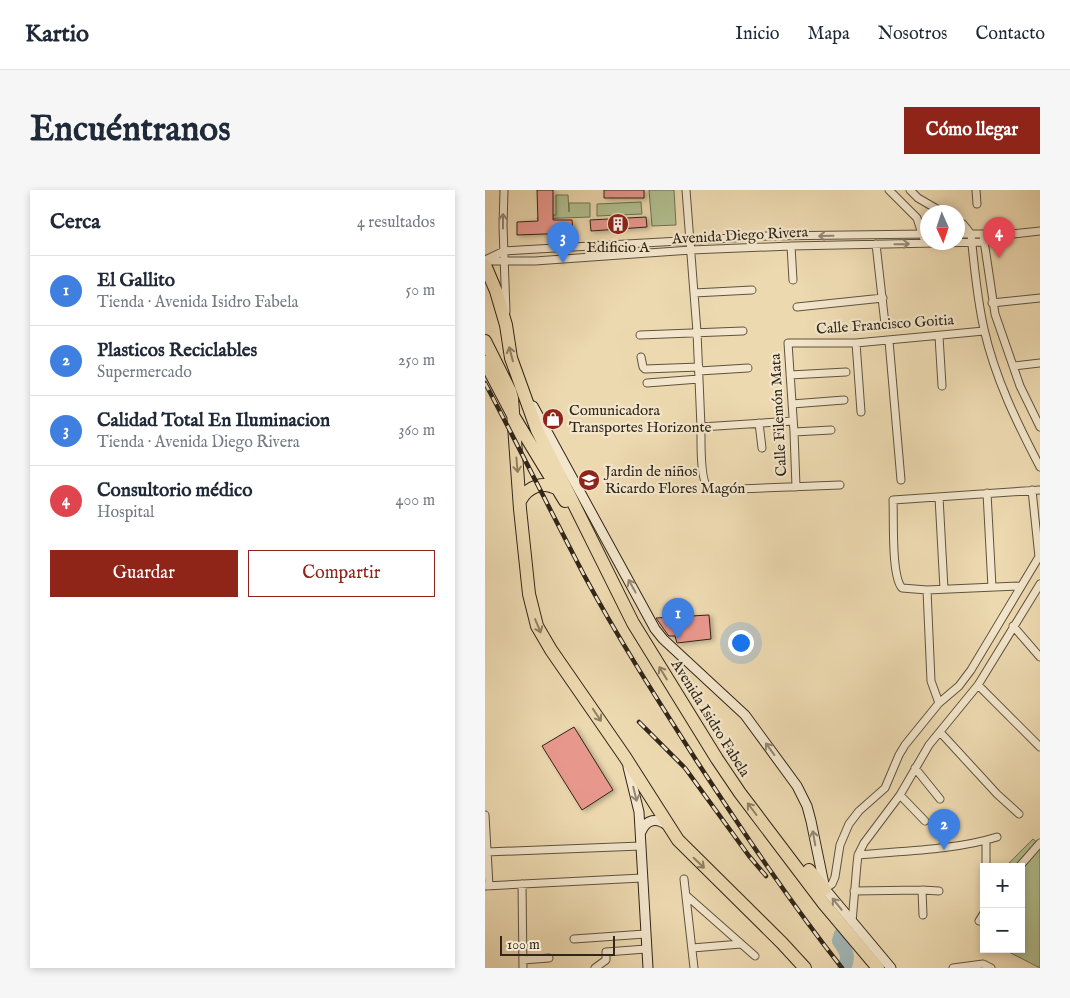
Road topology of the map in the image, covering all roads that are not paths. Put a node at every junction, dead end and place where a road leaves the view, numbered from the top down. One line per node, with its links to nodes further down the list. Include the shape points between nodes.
1 (504, 190): 27 (street, one-way to 1)
2 (686, 190): 17 (street)
3 (889, 190): 8 (street)
4 (910, 190): 7 (street)
5 (976, 190): 6 (street)
6 (977, 204)
7 (930, 205)
8 (920, 224)
9 (965, 226): 13 (street)
10 (1040, 231): 16 (street, Avenida Diego Rivera)
11 (920, 234): 15 (street, Avenida Diego Rivera)
12 (965, 234): 13 (street, Avenida Diego Rivera)
13 (971, 234): 14 (street, Avenida Diego Rivera); 20 (street)
14 (983, 234): 16 (street, Avenida Diego Rivera); 18 (street)
15 (845, 235): 17 (street, Avenida Diego Rivera, one-way to 17); 21 (street)
16 (994, 236): 18 (street, Avenida Diego Rivera)
17 (691, 241): 25 (street, Avenida Diego Rivera); 26 (street)
18 (984, 242): 20 (street, Avenida Diego Rivera); 37 (street)
19 (965, 243): 20 (street, Avenida Diego Rivera)
20 (972, 243): 42 (street)
21 (845, 244): 22 (street, Avenida Diego Rivera); 24 (street, Avenida Diego Rivera)
22 (876, 244): 23 (street, Avenida Diego Rivera, one-way to 23); 35 (street)
23 (920, 244)
24 (791, 246): 26 (street, Avenida Diego Rivera); 32 (street)
25 (535, 250): 27 (street, Avenida Diego Rivera); 29 (street)
26 (691, 250): 29 (street, Avenida Diego Rivera); 34 (street)
27 (504, 251): 28 (street, Avenida Diego Rivera); 30 (street)
28 (485, 260): 30 (street, Avenida Diego Rivera)
29 (535, 261): 30 (street, Avenida Diego Rivera)
30 (504, 262): 40 (street)
31 (485, 265): 40 (highway, Avenida Isidro Fabela)
32 (793, 280)
33 (752, 290): 34 (street)
34 (694, 293): 43 (street)
35 (883, 298): 38 (street); 39 (street)
36 (1040, 298): 37 (street)
37 (992, 303): 53 (street)
38 (797, 307)
39 (885, 324)
40 (506, 325): 58 (highway, Avenida Isidro Fabela, one-way to 40, via 511,358)
41 (743, 331): 43 (street)
42 (985, 331): 45 (street, Calle Francisco Goitia); 73 (street, via 1007,398)
43 (697, 332): 44 (street); 55 (street)
44 (640, 335)
45 (939, 336): 47 (street, Calle Francisco Goitia); 60 (street)
46 (485, 341): 65 (highway, via 510,391)
47 (889, 341): 49 (street, Calle Francisco Goitia); 74 (street)
48 (788, 343): 49 (street, Calle Francisco Goitia); 57 (street, Calle Filemón Mata)
49 (856, 343): 63 (street)
50 (641, 357): 55 (street, via 645,369)
51 (485, 362): 65 (highway)
52 (1040, 363): 53 (street)
53 (1013, 366): 64 (street)
54 (748, 368): 55 (street)
55 (699, 372): 59 (street); 68 (street)
56 (846, 372): 57 (street)
57 (790, 375): 62 (street, Calle Filemón Mata)
58 (521, 383): 84 (highway, Avenida Isidro Fabela, via 537,430); 119 (main road, one-way to 58, via 807,806 797,786 745,715 655,629)
59 (647, 383)
60 (942, 386)
61 (843, 400): 62 (street)
62 (792, 404): 66 (street, Calle Filemón Mata)
63 (861, 412)
64 (1036, 412): 69 (street)
65 (514, 417): 77 (highway); 81 (highway, one-way to 81)
66 (793, 421): 67 (street); 71 (street, Calle Filemón Mata)
67 (759, 422): 68 (street); 72 (street)
68 (701, 427): 76 (street, via 704,478 708,488)
69 (1040, 427)
70 (831, 430): 71 (street)
71 (794, 432): 76 (street, Calle Filemón Mata)
72 (762, 448)
73 (1040, 467)
74 (901, 480)
75 (840, 485): 76 (street)
76 (796, 487)
77 (559, 490): 81 (highway, via 550,485 540,485 526,491); 84 (highway)
78 (1036, 490): 79 (street); 82 (street)
79 (987, 493): 80 (street); 86 (street)
80 (939, 497): 87 (street); 88 (street, via 893,500 898,584 907,590)
81 (520, 502): 97 (highway, one-way to 97, via 529,594 537,626)
82 (1040, 556): 85 (street)
83 (1040, 584): 89 (street)
84 (614, 585): 110 (highway, Avenida Isidro Fabela, one-way to 84, via 739,793 717,759 633,623)
85 (1020, 586): 86 (street); 94 (street, via 971,670 959,686)
86 (992, 587): 87 (street)
87 (944, 589): 88 (street)
88 (927, 590): 94 (street, via 931,681)
89 (1031, 600): 90 (street); 91 (street)
90 (1040, 600)
91 (1013, 626): 92 (street); 93 (street)
92 (1040, 656)
93 (978, 685): 95 (street); 96 (street)
94 (939, 703): 119 (street, via 905,745 885,788 849,824 840,845 835,876)
95 (940, 732): 98 (street); 101 (street)
96 (1040, 747)
97 (625, 758): 104 (highway); 105 (main road, one-way to 105, via 636,797)
98 (915, 768): 99 (street); 100 (street)
99 (900, 795): 103 (street); 112 (street)
100 (940, 799)
101 (1019, 814)
102 (485, 815): 111 (street)
103 (925, 821)
104 (668, 826): 105 (main road, via 654,820 647,823); 138 (highway, one-way to 138, via 688,852)
105 (641, 832): 109 (main road)
106 (997, 837): 107 (street)
107 (986, 841): 112 (street); 113 (street)
108 (1040, 843): 114 (street)
109 (641, 846): 111 (street); 115 (main road)
110 (782, 847): 119 (highway); 139 (highway, Avenida Isidro Fabela, via 824,904)
111 (487, 852): 118 (street)
112 (858, 855): 120 (street)
113 (986, 863)
114 (1022, 863)
115 (642, 878): 117 (street); 126 (main road)
116 (685, 879): 123 (street)
117 (522, 884): 118 (street); 133 (street)
118 (487, 886)
119 (825, 889): 125 (main road, one-way to 119)
120 (854, 890): 121 (street); 125 (street)
121 (922, 890): 122 (street); 124 (street)
122 (939, 891)
123 (687, 896): 128 (street); 129 (street)
124 (923, 915)
125 (852, 922): 140 (main road)
126 (645, 934): 127 (street); 130 (main road)
127 (574, 939)
128 (741, 944): 129 (street); 131 (street)
129 (692, 948): 137 (street)
130 (646, 949): 135 (street, via 606,952 606,960); 136 (main road)
131 (755, 956)
132 (549, 958): 133 (street)
133 (523, 960): 134 (street)
134 (523, 968)
135 (595, 968)
136 (648, 968)
137 (694, 968)
138 (805, 968)
139 (878, 968)
140 (891, 968)
141 (953, 968): 142 (street, via 983,964)
142 (991, 968)

